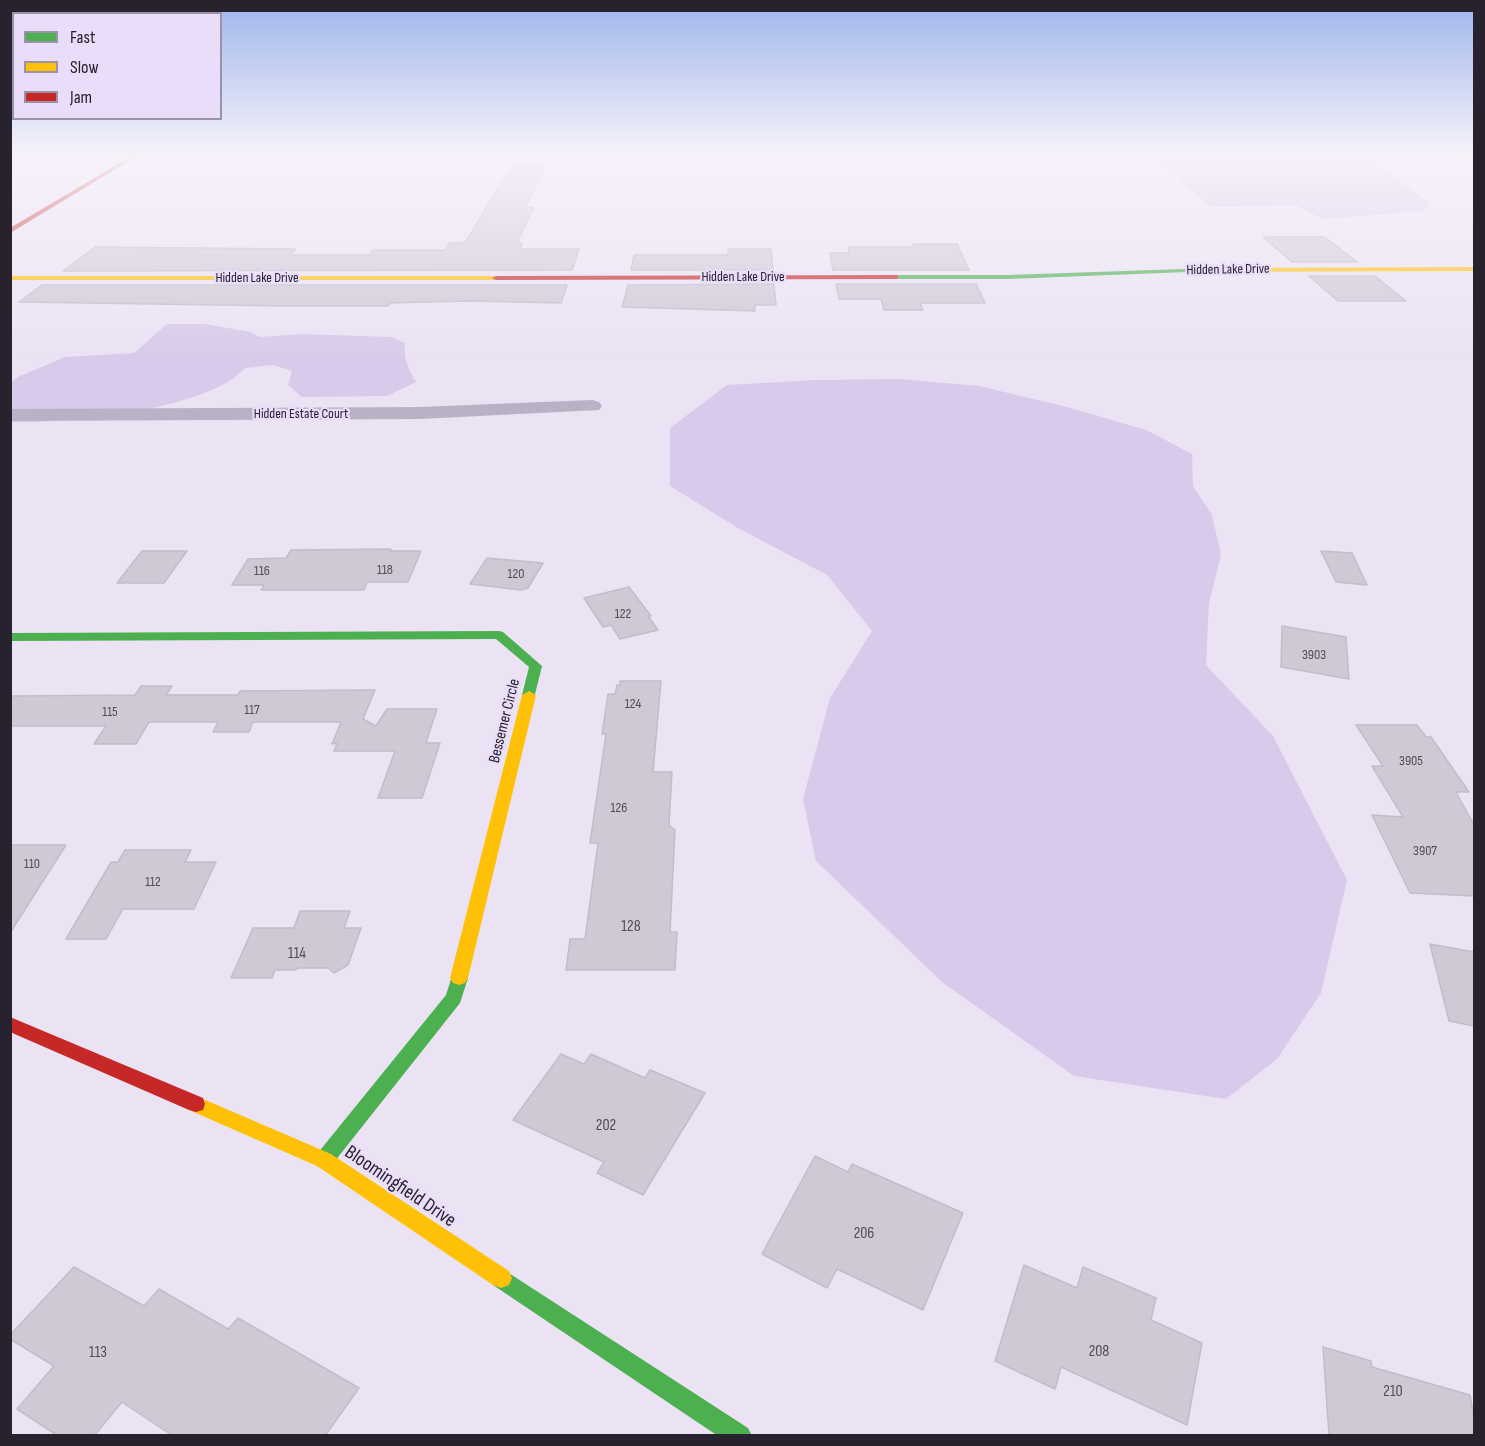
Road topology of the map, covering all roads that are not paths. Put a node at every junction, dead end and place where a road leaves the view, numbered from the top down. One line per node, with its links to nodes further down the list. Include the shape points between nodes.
1 (24, 222): 2 (street)
2 (10, 231)
3 (1474, 269): 4 (street, Hidden Lake Drive, via 1246,269 1008,277)
4 (10, 278)
5 (592, 406): 6 (street, Hidden Estate Court, via 420,413)
6 (10, 415)
7 (10, 637): 9 (street, Bessemer Circle, via 499,635 536,666 454,998)
8 (10, 1024): 9 (street, Bloomingfield Drive)
9 (324, 1160): 10 (street, Bloomingfield Drive)
10 (740, 1436)

